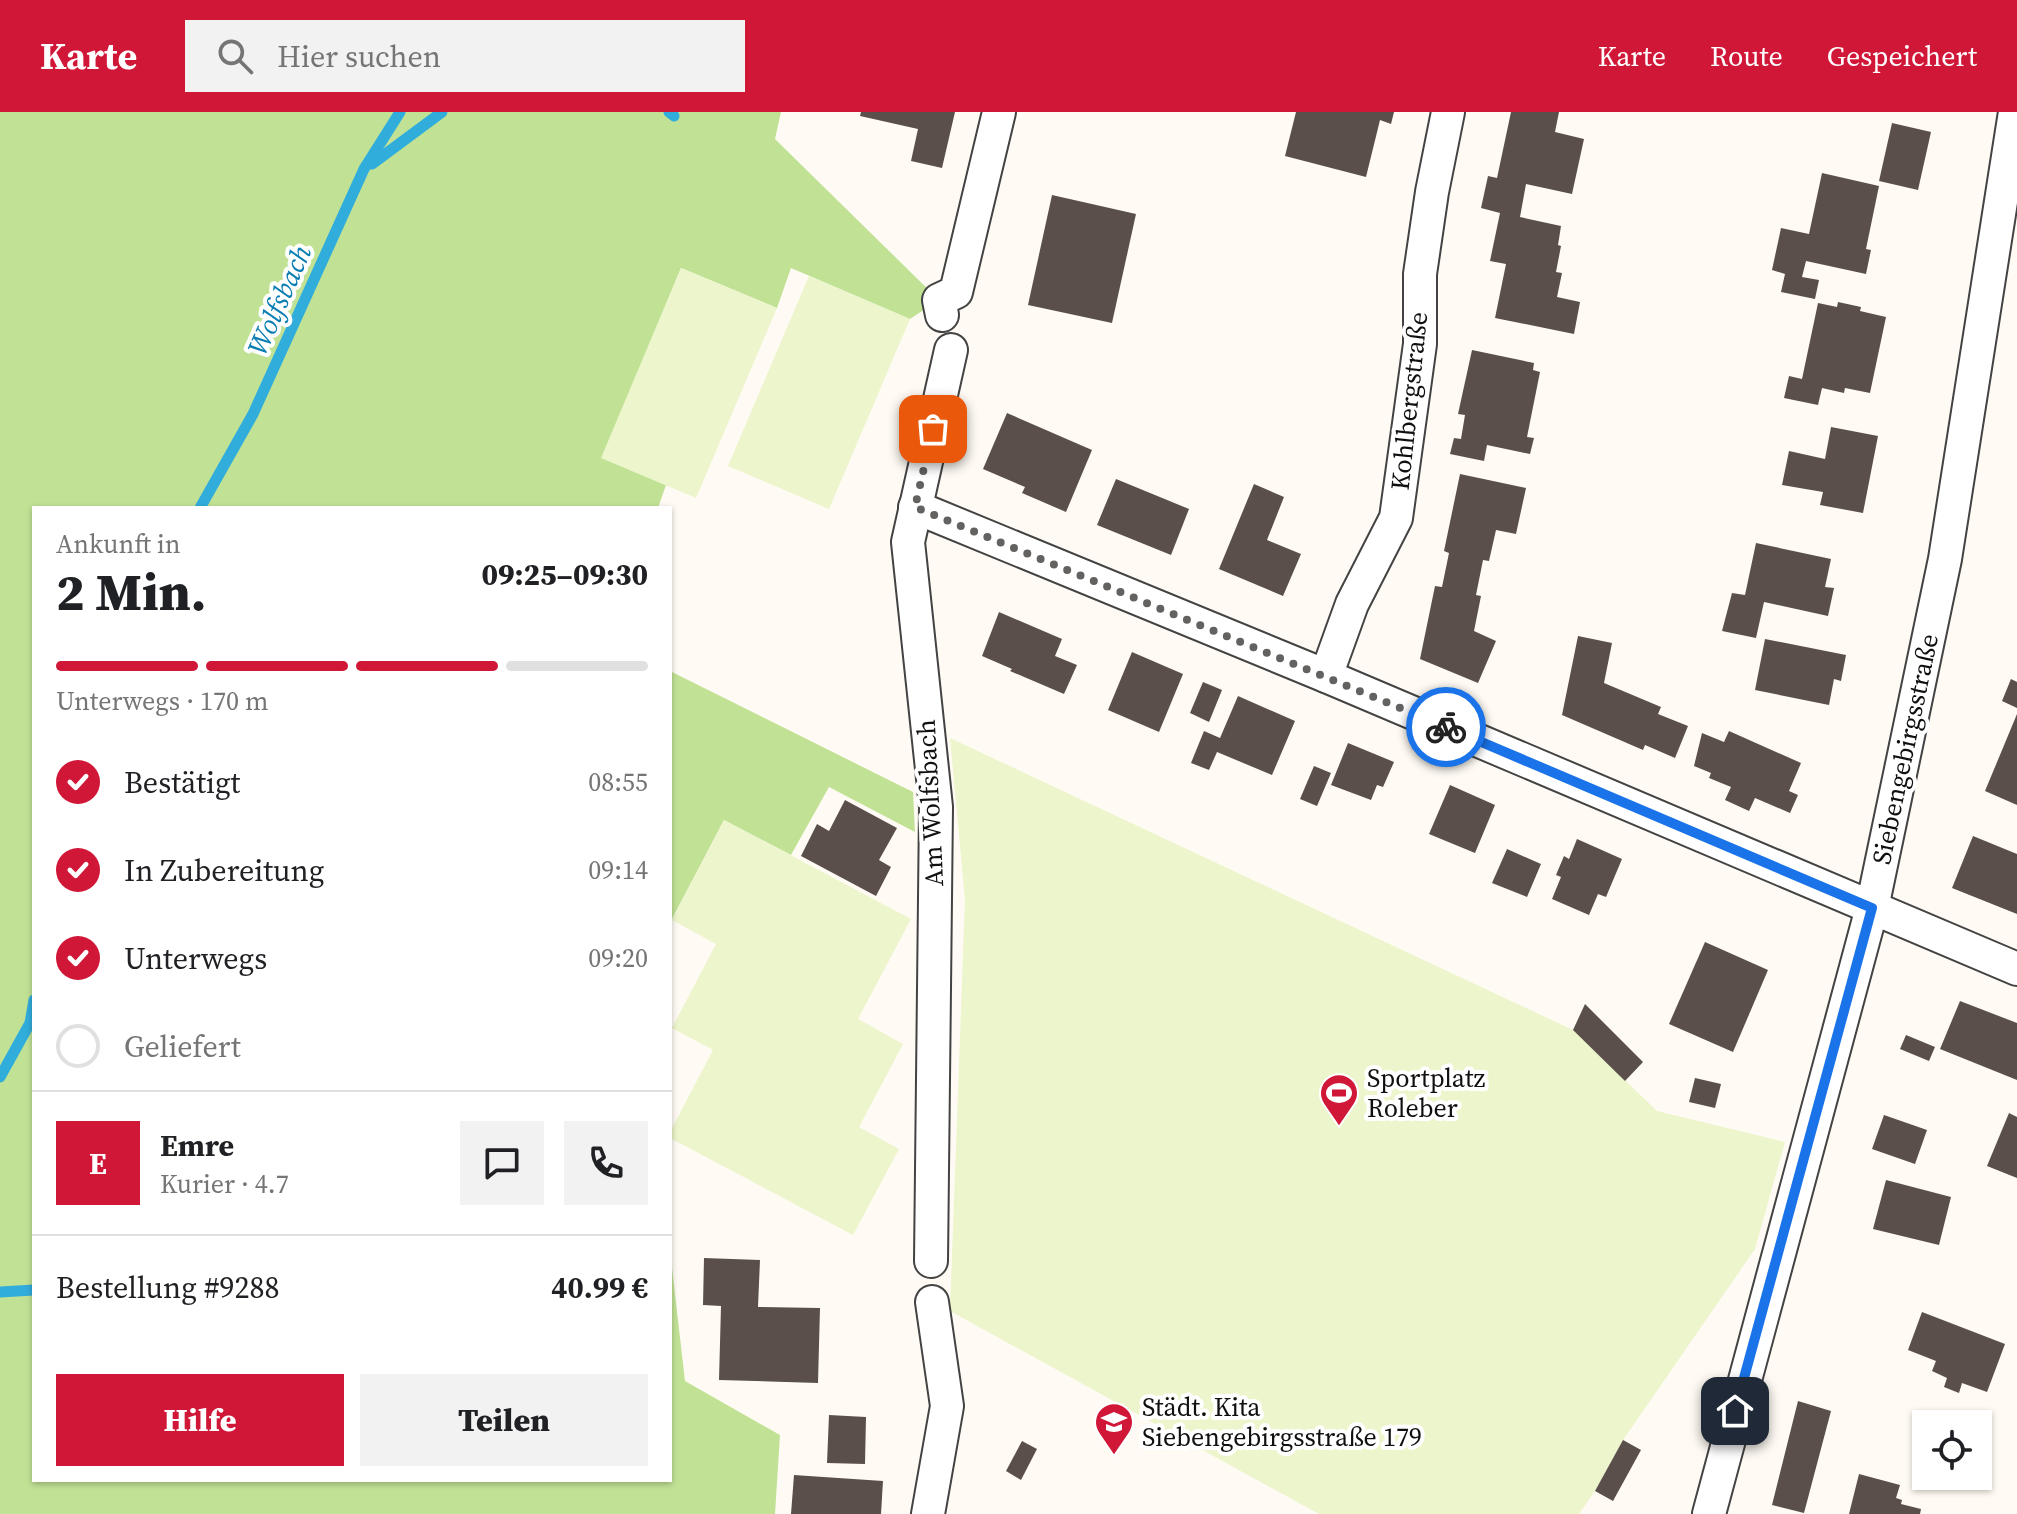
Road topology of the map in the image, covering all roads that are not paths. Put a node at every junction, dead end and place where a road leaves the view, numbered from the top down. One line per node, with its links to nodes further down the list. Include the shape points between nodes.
1 (999, 112): 4 (street, via 956,292 939,300)
2 (1448, 112): 7 (street, Kohlbergstraße, via 1420,274 1420,344 1396,518 1352,604)
3 (2015, 130): 8 (street, Siebengebirgsstraße, via 1945,559)
4 (942, 315)
5 (951, 350): 6 (street, Am Wolfsbach)
6 (915, 507): 7 (street); 10 (street, Am Wolfsbach, via 908,542 936,807)
7 (1326, 676): 8 (street)
8 (1872, 908): 9 (street); 13 (street, Siebengebirgsstraße)
9 (2017, 969)
10 (931, 1261)
11 (932, 1302): 12 (street, via 947,1406)
12 (928, 1514)
13 (1709, 1514)

